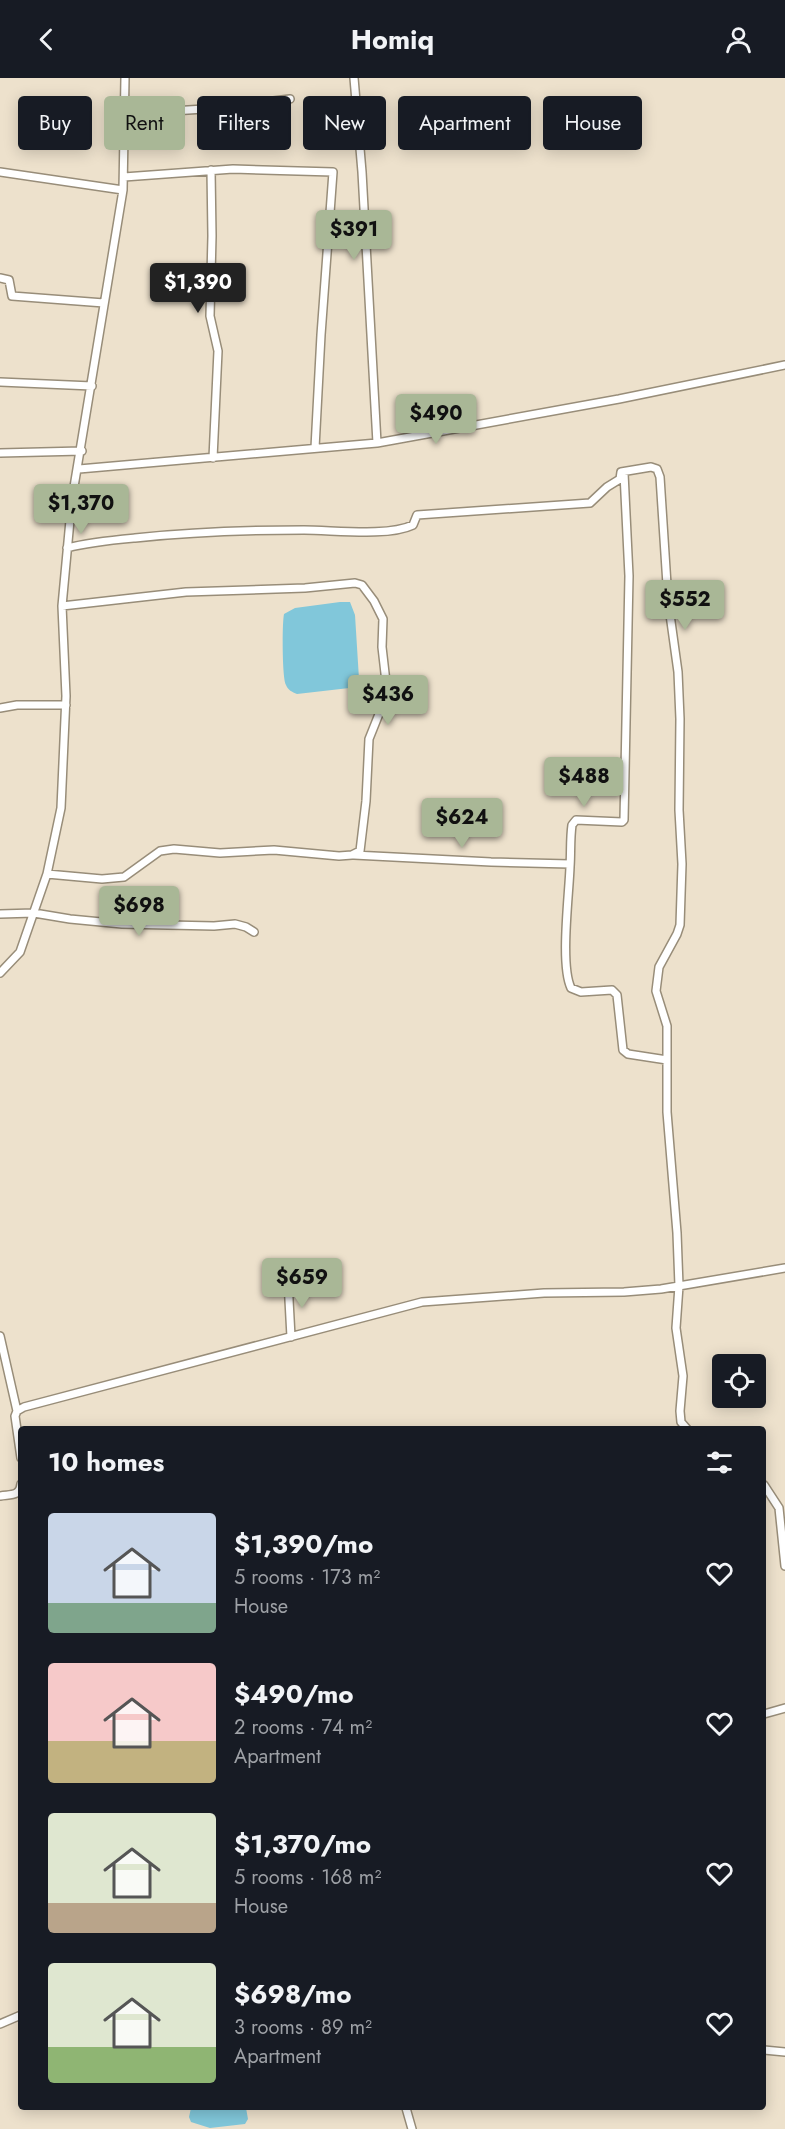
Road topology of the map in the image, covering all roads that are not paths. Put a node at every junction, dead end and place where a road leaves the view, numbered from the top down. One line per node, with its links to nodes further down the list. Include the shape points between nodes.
1 (125, 78): 3 (street)
2 (354, 78): 14 (street)
3 (125, 96)
4 (124, 150): 7 (street)
5 (212, 170): 7 (street); 15 (street, via 334,173); 18 (street, via 210,316 218,351)
6 (0, 172): 8 (street)
7 (124, 177): 8 (street)
8 (123, 190): 10 (street)
9 (0, 278): 10 (street, via 9,280 12,296)
10 (104, 303): 13 (street)
11 (785, 365): 14 (street)
12 (0, 382): 13 (street)
13 (92, 386): 16 (street)
14 (377, 443): 15 (street)
15 (315, 448): 18 (street)
16 (82, 451): 17 (street); 19 (street)
17 (0, 453)
18 (213, 458): 19 (street)
19 (79, 469): 21 (street)
20 (624, 471): 21 (street, via 620,479 590,503 417,515 412,526 385,531 221,531); 26 (street, via 629,576 624,820 574,821); 32 (street, via 651,467 658,472 678,672 680,917 677,934 659,967 656,982 667,1026)
21 (68, 548): 22 (street)
22 (62, 606): 23 (street); 25 (street, via 186,592 362,585 383,619 386,682 385,699 369,739 362,843 360,851)
23 (66, 705): 24 (street); 27 (street, via 61,808)
24 (0, 708)
25 (352, 855): 26 (street); 27 (street, via 174,849 160,851 124,877)
26 (570, 864): 32 (street, via 567,981 571,988 581,992 612,990 619,1002 623,1050)
27 (47, 874): 28 (street)
28 (34, 913): 29 (street); 30 (street, via 122,924 235,924); 31 (street, via 20,952)
29 (0, 914)
30 (254, 932)
31 (0, 973)
32 (667, 1060): 35 (street)
33 (785, 1268): 35 (street)
34 (288, 1281): 37 (street)
35 (679, 1286): 37 (street, via 422,1302); 39 (street, via 676,1328 683,1376 681,1422)
36 (0, 1336): 38 (street)
37 (291, 1337): 38 (street)
38 (17, 1411): 40 (street)
39 (684, 1426)
40 (18, 1437)
41 (766, 1488): 44 (street, via 779,1509)
42 (18, 1492): 43 (street)
43 (0, 1496)
44 (785, 1566)
45 (785, 1708): 46 (street)
46 (766, 1713)
47 (18, 2016): 48 (street)
48 (0, 2024)
49 (766, 2050): 50 (street)
50 (785, 2052)
51 (407, 2110): 52 (street)
52 (412, 2129)

